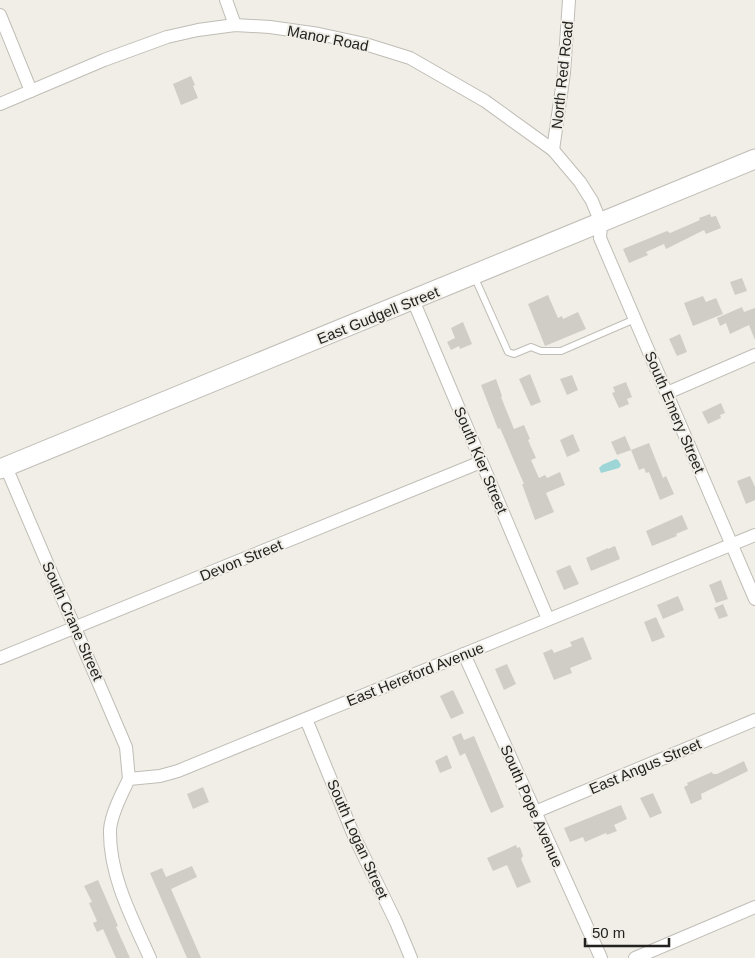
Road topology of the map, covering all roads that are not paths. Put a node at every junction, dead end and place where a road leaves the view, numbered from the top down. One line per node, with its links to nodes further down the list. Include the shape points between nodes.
1 (226, 0): 4 (street)
2 (570, 0): 7 (street, North Red Road)
3 (0, 15): 5 (street)
4 (235, 25): 5 (street, Manor Road, via 167,37); 7 (street, Manor Road, via 319,34 410,58 485,101)
5 (32, 90): 6 (street, Manor Road)
6 (0, 104)
7 (553, 150): 9 (street, Manor Road, via 580,182)
8 (755, 159): 9 (street, East Gudgell Street)
9 (601, 223): 10 (street, East Gudgell Street); 12 (street, South Emery Street, via 600,238)
10 (474, 275): 11 (street, East Gudgell Street); 12 (lane, via 508,352 514,354 531,347 541,351 561,351)
11 (413, 300): 15 (street, South Kier Street); 16 (street, East Gudgell Street)
12 (635, 319): 14 (street, South Emery Street)
13 (755, 355): 14 (street)
14 (667, 393): 18 (street, South Emery Street)
15 (482, 462): 20 (street, South Kier Street); 21 (street, Devon Street)
16 (3, 468): 21 (street, South Crane Street)
17 (755, 535): 18 (street, East Hereford Avenue)
18 (732, 545): 19 (street, South Emery Street); 20 (street, East Hereford Avenue)
19 (755, 600)
20 (548, 619): 22 (street, East Hereford Avenue)
21 (75, 627): 23 (street, Devon Street); 26 (street, South Crane Street, via 126,747)
22 (464, 654): 24 (street, East Hereford Avenue); 27 (street, South Pope Avenue)
23 (0, 658)
24 (306, 719): 26 (street, East Hereford Avenue, via 178,771); 30 (street, South Logan Street, via 354,836)
25 (755, 720): 27 (street, East Angus Street)
26 (129, 779): 29 (street, via 110,828 114,865 124,900)
27 (535, 812): 31 (street, South Pope Avenue)
28 (755, 907): 32 (street)
29 (150, 958)
30 (411, 958)
31 (601, 958)
32 (635, 958)

